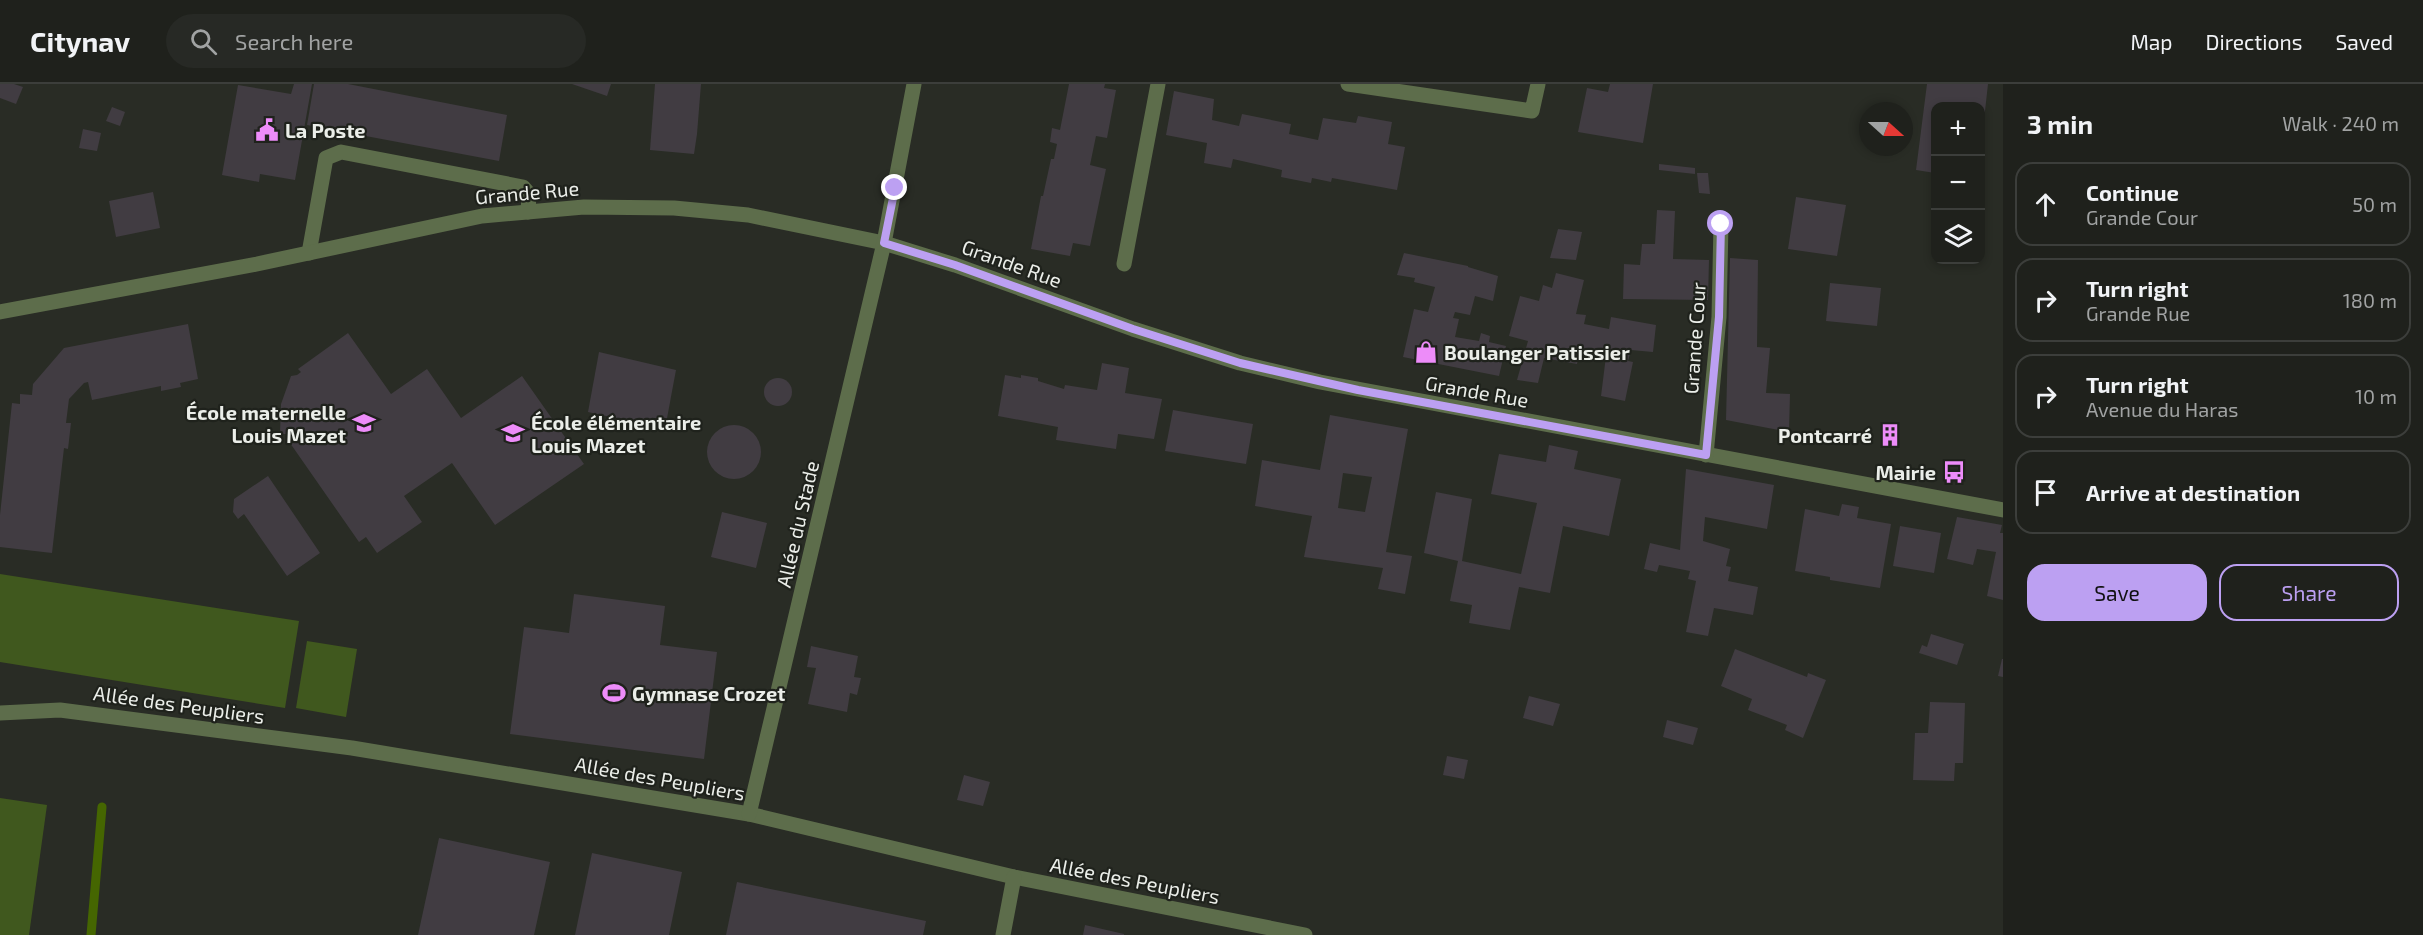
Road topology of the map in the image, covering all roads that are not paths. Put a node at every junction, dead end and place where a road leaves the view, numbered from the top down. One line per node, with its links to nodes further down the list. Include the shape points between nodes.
1 (914, 84): 7 (street, Allée du Stade)
2 (1158, 84): 9 (street)
3 (1348, 84): 4 (street, via 1533,111)
4 (1538, 84)
5 (528, 212): 7 (street, Grande Rue, via 585,207 674,208 748,215); 8 (street, Grande Rue, via 482,216); 8 (street, via 529,194 523,187 341,153 326,158)
6 (1721, 224): 11 (street, Grande Cour, via 1719,317)
7 (884, 243): 11 (street, Grande Rue, via 1240,363 1358,390); 14 (street, Allée du Stade)
8 (309, 253): 10 (street, Grande Rue)
9 (1124, 264)
10 (0, 312)
11 (1706, 455): 12 (street, Grande Rue)
12 (2003, 510)
13 (0, 714): 14 (street, Allée des Peupliers, via 60,710 352,748)
14 (749, 814): 15 (street, Allée des Peupliers)
15 (1014, 877): 16 (street); 17 (street, Allée des Peupliers)
16 (1003, 935)
17 (1305, 935)

